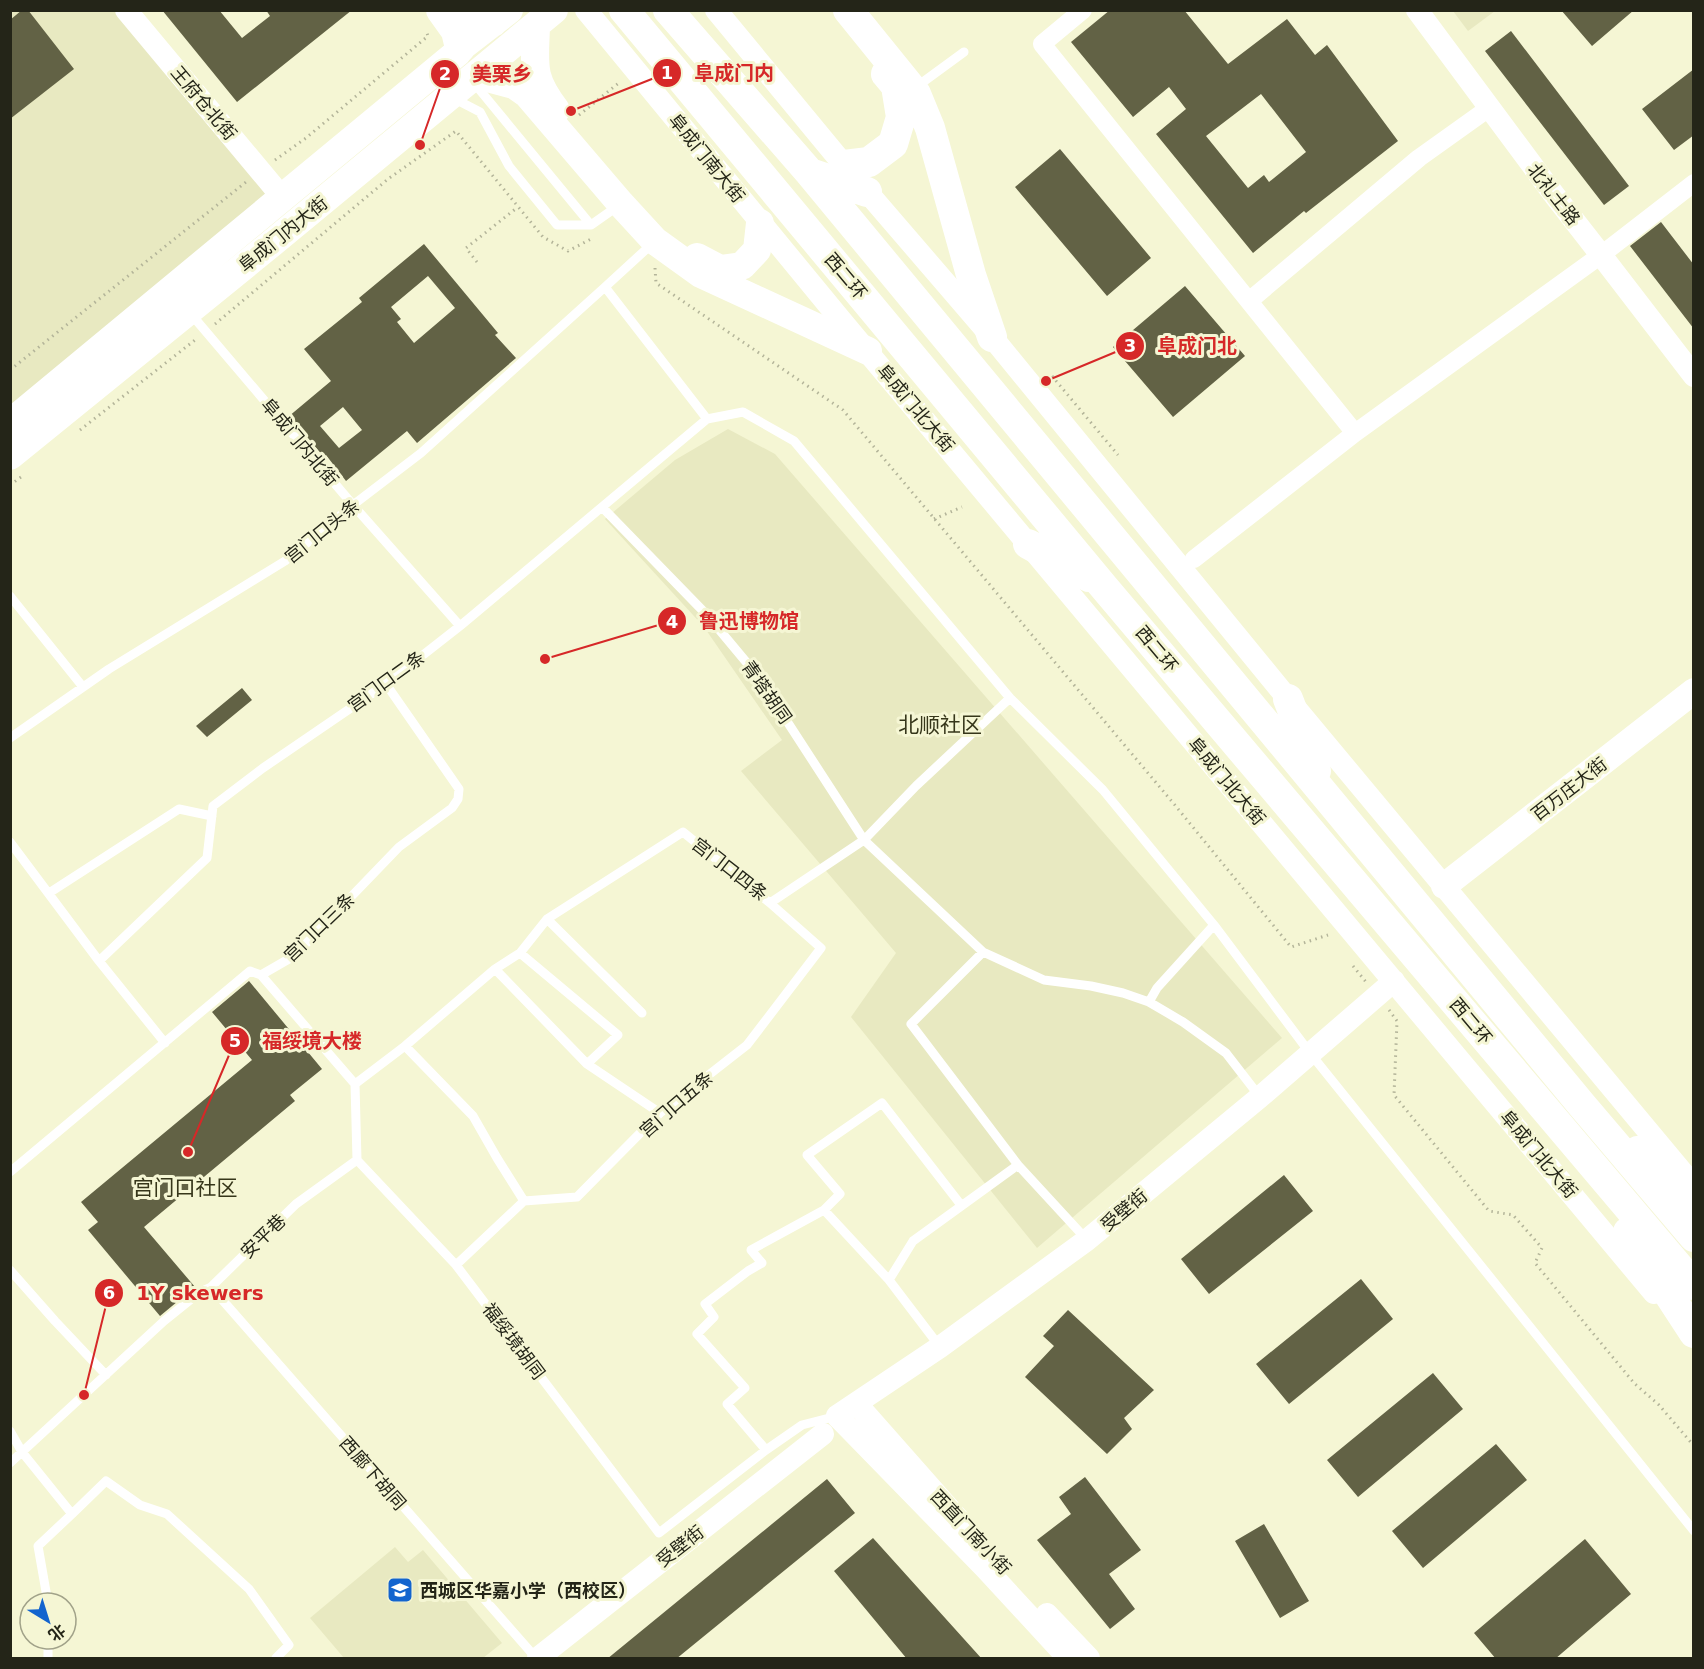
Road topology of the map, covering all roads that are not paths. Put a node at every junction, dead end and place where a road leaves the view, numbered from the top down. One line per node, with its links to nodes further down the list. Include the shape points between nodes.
1 (126, 10): 23 (street, 王府仓北街)
2 (463, 10): 11 (main road, via 471,20)
3 (586, 10): 25 (street, 阜成门南大街)
4 (624, 10): 43 (highway, 西二环)
5 (668, 10): 20 (highway, 西二环)
6 (716, 10): 19 (street)
7 (836, 10): 19 (highway, via 896,86 902,117 893,144 869,162)
8 (848, 10): 32 (highway, via 916,94 930,128)
9 (1083, 10): 30 (street, via 1042,44)
10 (1417, 10): 18 (street, 北礼士路)
11 (501, 17): 14 (main road, 阜成门内大街)
12 (545, 18): 17 (main road, 阜成门内大街); 24 (main road, via 534,69 538,84)
13 (434, 19): 14 (highway, via 456,31)
14 (460, 48): 23 (main road, 阜成门内大街)
15 (964, 52): 16 (lane)
16 (922, 82)
17 (466, 84): 24 (main road, via 514,85 527,94); 26 (lane); 26 (lane, via 509,166 557,225); 31 (main road, 阜成门内大街)
18 (1489, 108): 28 (street, 北礼士路); 30 (street, via 1419,158)
19 (844, 165): 22 (street)
20 (809, 172): 22 (highway); 52 (highway, 西二环)
21 (1694, 183): 28 (street)
22 (867, 192): 32 (street)
23 (282, 196): 36 (main road, 阜成门内大街)
24 (625, 200): 25 (main road, via 693,255 720,269 742,266 757,250); 26 (lane); 27 (main road)
25 (760, 223): 33 (street, 阜成门北大街)
26 (591, 225)
27 (650, 246): 29 (lane, 宫门口头条); 33 (main road, via 701,274)
28 (1602, 255): 34 (street, 北礼士路); 37 (street)
29 (605, 287): 35 (lane); 39 (lane, 宫门口头条, via 421,453)
30 (1249, 301): 37 (street)
31 (197, 321): 38 (main road, 阜成门内大街); 39 (lane, 阜成门内北街)
32 (992, 337): 50 (street)
33 (868, 351): 41 (street, 阜成门北大街)
34 (1694, 376)
35 (707, 419): 40 (lane, 宫门口二条); 49 (lane, via 743,412 794,441)
36 (10, 423)
37 (1355, 433): 42 (street)
38 (20, 463)
39 (353, 505): 45 (lane, 阜成门内北街); 47 (lane, 宫门口头条, via 285,561)
40 (602, 507): 45 (lane, 宫门口二条); 54 (lane, 青塔胡同, via 707,615 757,675)
41 (1028, 544): 43 (highway); 66 (street, 阜成门北大街)
42 (1194, 559)
43 (1104, 586): 77 (highway, 西二环)
44 (10, 596): 47 (lane)
45 (460, 626): 46 (lane, 宫门口二条)
46 (386, 684): 53 (lane, 宫门口二条, via 254,774 213,806); 65 (lane, 宫门口三条, via 459,789 458,799 440,818 399,847 294,956)
47 (83, 687): 51 (lane, 宫门口头条)
48 (1694, 691): 56 (main road, 百万庄大街)
49 (1010, 698): 54 (lane, 宫门口四条); 60 (lane, via 1103,790)
50 (1288, 699): 52 (highway); 56 (street)
51 (10, 738)
52 (1326, 796): 75 (highway, 西二环)
53 (212, 816): 57 (lane, via 179,809); 63 (lane, via 207,858)
54 (864, 840): 58 (lane, 宫门口四条); 62 (lane, 青塔胡同)
55 (10, 842): 57 (lane)
56 (1444, 886): 81 (street)
57 (49, 893): 63 (lane)
58 (770, 903): 59 (lane, 宫门口四条, via 683,832); 76 (lane, 宫门口五条, via 821,948 747,1045)
59 (547, 919): 61 (lane, 宫门口四条); 68 (lane)
60 (1214, 925): 67 (lane); 71 (lane)
61 (520, 952): 64 (lane, 宫门口四条); 72 (lane, via 618,1035)
62 (982, 952): 67 (lane, 青塔胡同, via 1044,980 1091,986); 79 (lane, via 911,1024)
63 (99, 961): 69 (lane)
64 (495, 969): 70 (lane, 宫门口四条); 72 (lane)
65 (261, 975): 69 (lane, 宫门口三条, via 250,971); 73 (lane)
66 (1385, 988): 71 (street, 受壁街); 94 (street, 阜成门北大街)
67 (1149, 1002): 74 (lane, 青塔胡同, via 1226,1053)
68 (642, 1013)
69 (165, 1043): 80 (lane, 宫门口三条)
70 (405, 1046): 73 (lane, 宫门口四条); 83 (lane, via 473,1116)
71 (1310, 1053): 74 (street, 受壁街); 104 (lane)
72 (587, 1064): 76 (lane)
73 (355, 1084): 78 (lane)
74 (1260, 1097): 87 (street, 受壁街)
75 (1581, 1104): 82 (highway); 86 (highway, 西二环)
76 (660, 1113): 83 (lane, 宫门口五条, via 577,1197)
77 (1558, 1124): 91 (highway, 西二环); 93 (highway)
78 (357, 1160): 88 (lane, 福绥境胡同); 92 (lane, 安平巷, via 296,1204)
79 (1018, 1165): 84 (lane); 87 (lane)
80 (10, 1172)
81 (1694, 1186)
82 (1694, 1196)
83 (524, 1201): 88 (lane)
84 (961, 1205): 85 (lane, via 882,1103 807,1155 840,1194); 90 (lane, via 913,1240)
85 (824, 1210): 90 (lane); 100 (lane, via 752,1250 762,1263 705,1305 714,1317 697,1334 745,1388 727,1404)
86 (1694, 1237)
87 (1087, 1240): 95 (street, 受壁街)
88 (456, 1265): 100 (lane, 福绥境胡同, via 659,1533)
89 (10, 1270): 96 (lane)
90 (889, 1280): 95 (lane)
91 (1694, 1285)
92 (211, 1287): 96 (lane, 安平巷, via 164,1321); 107 (lane, 西廊下胡同)
93 (1694, 1333)
94 (1694, 1340)
95 (940, 1347): 97 (street, 受壁街)
96 (106, 1375): 101 (lane, 安平巷)
97 (847, 1409): 100 (lane, via 802,1425); 108 (street, 西直门南小街); 109 (street, 西直门南小街)
98 (10, 1431): 101 (lane)
99 (823, 1434): 107 (street, 受壁街)
100 (766, 1450)
101 (22, 1452): 102 (lane, 安平巷); 103 (lane)
102 (10, 1463)
103 (72, 1514): 105 (lane, via 39,1546); 106 (lane, via 106,1481 140,1505 167,1514 249,1589 289,1645)
104 (1694, 1531)
105 (46, 1591)
106 (276, 1659)
107 (537, 1659)
108 (1068, 1659)
109 (1089, 1659)

